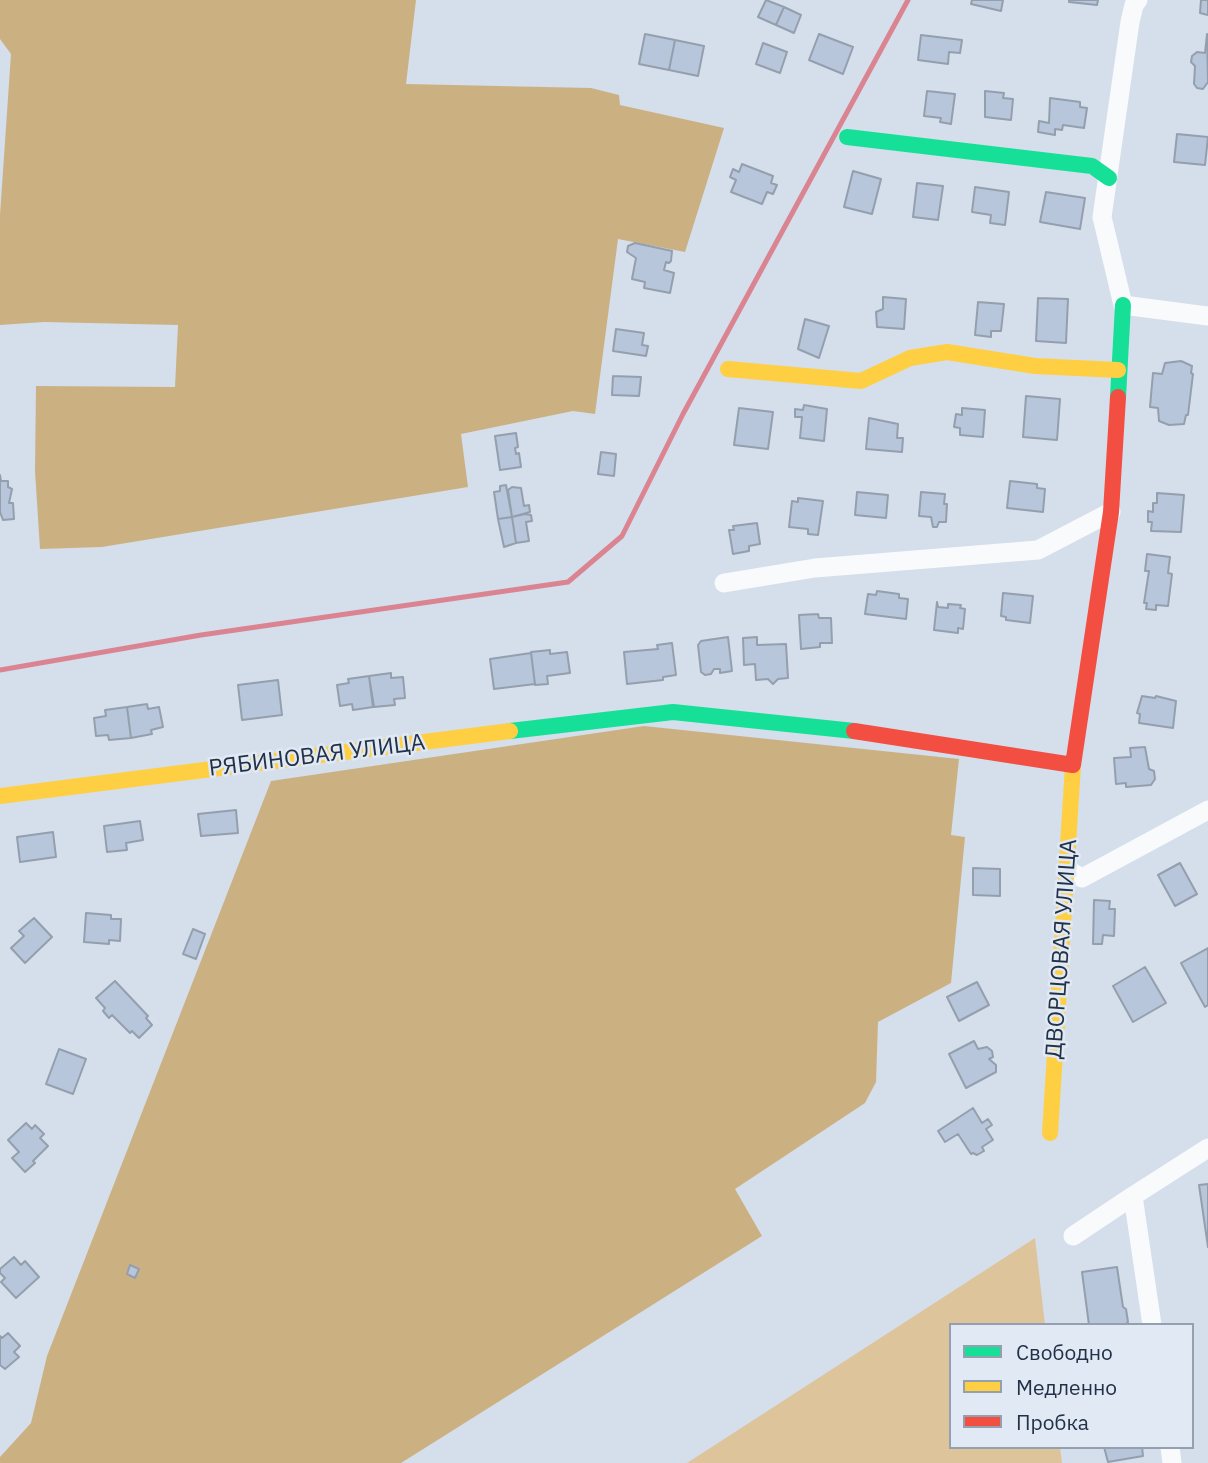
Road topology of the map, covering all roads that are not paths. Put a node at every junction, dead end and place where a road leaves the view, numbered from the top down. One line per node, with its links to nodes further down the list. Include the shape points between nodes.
1 (1138, 0): 3 (street, via 1130,22)
2 (847, 137): 3 (street, via 1092,166)
3 (1109, 177): 4 (street, via 1102,217)
4 (1123, 305): 5 (street); 7 (street, ДВОРЦОВАЯ УЛИЦА)
5 (1208, 316)
6 (728, 369): 7 (street, via 861,381 910,358 947,352 1035,366)
7 (1118, 370): 8 (street, ДВОРЦОВАЯ УЛИЦА)
8 (1111, 512): 9 (street, via 1038,550 815,568); 10 (street, ДВОРЦОВАЯ УЛИЦА)
9 (724, 583)
10 (1073, 765): 11 (street, РЯБИНОВАЯ УЛИЦА, via 844,729 673,712); 13 (street, ДВОРЦОВАЯ УЛИЦА)
11 (0, 796)
12 (1208, 810): 13 (street, via 1082,877)
13 (1068, 870): 14 (street, ДВОРЦОВАЯ УЛИЦА)
14 (1050, 1133)
15 (1208, 1148): 16 (street)
16 (1133, 1196): 17 (street); 18 (street)
17 (1073, 1236)
18 (1152, 1323)

